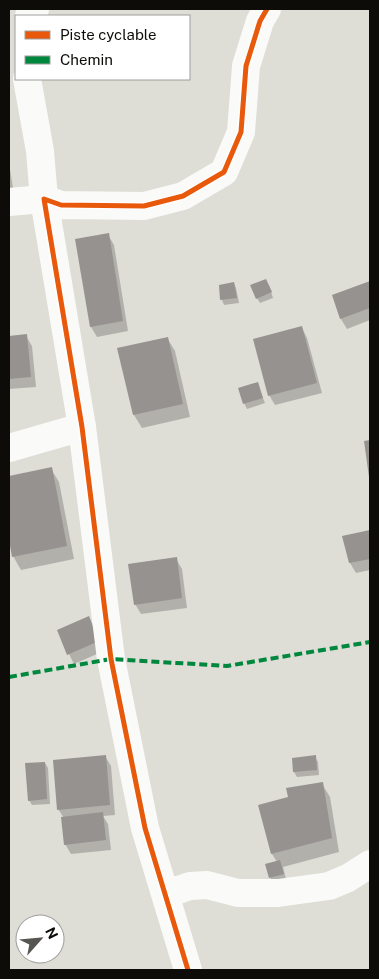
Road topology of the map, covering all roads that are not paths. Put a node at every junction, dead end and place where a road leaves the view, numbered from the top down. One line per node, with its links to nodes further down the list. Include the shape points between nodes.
1 (267, 9): 3 (street, via 246,66 241,132 224,172 183,196 144,206 61,206)
2 (27, 80): 3 (street, via 40,150)
3 (44, 199): 4 (street); 5 (street)
4 (9, 202)
5 (82, 427): 6 (street); 8 (street, via 112,658 145,828)
6 (9, 448)
7 (370, 864): 8 (street, via 329,886 295,891 238,893 207,885)
8 (164, 890): 9 (street)
9 (188, 970)

